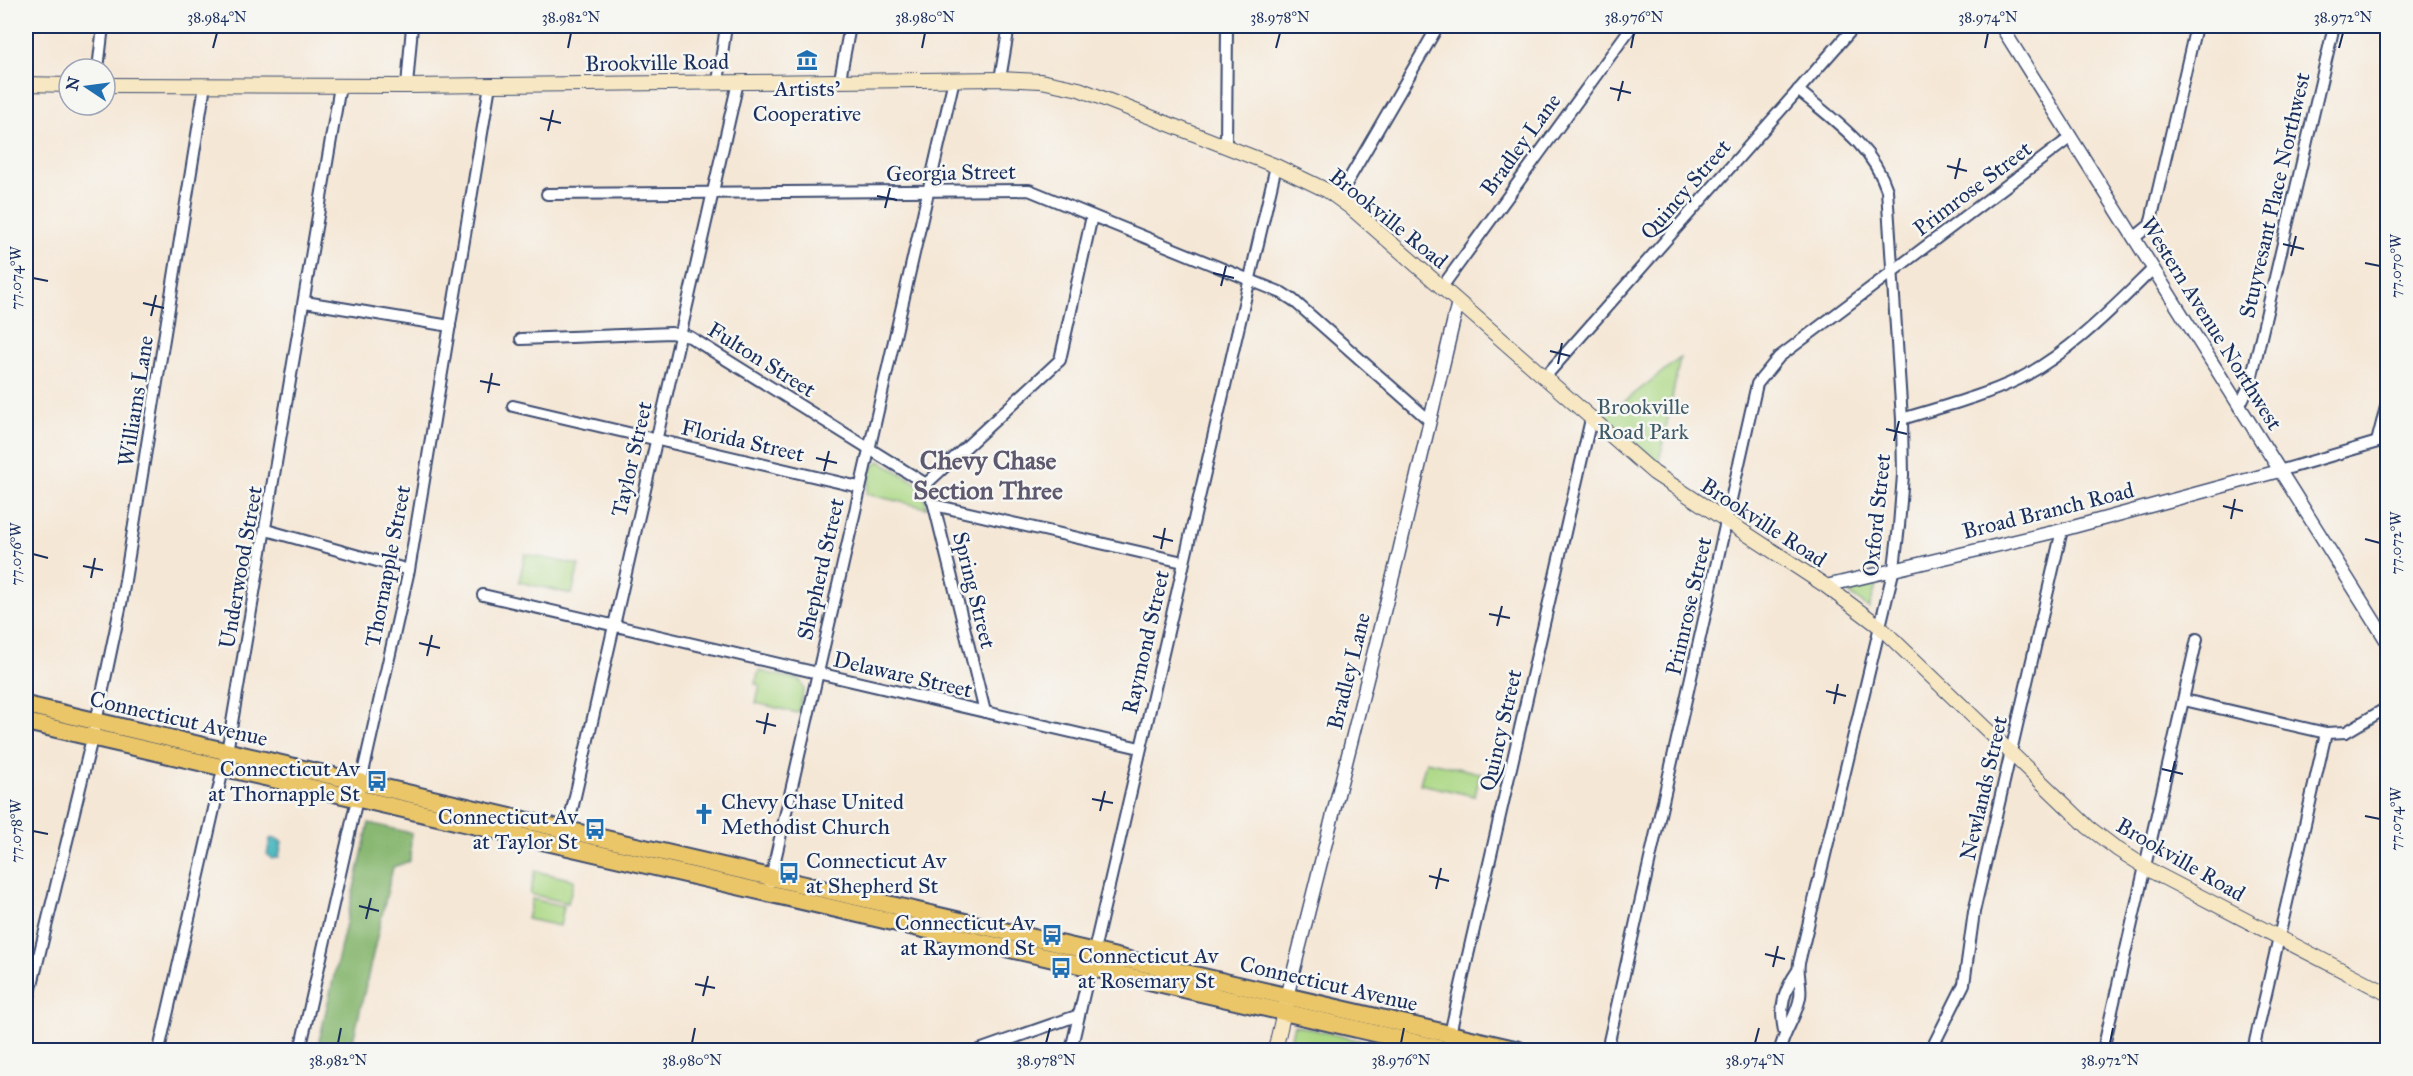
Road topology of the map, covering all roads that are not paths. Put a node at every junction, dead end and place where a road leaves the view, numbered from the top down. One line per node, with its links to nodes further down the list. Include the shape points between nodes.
1 (103, 26): 13 (street)
2 (412, 26): 25 (street)
3 (726, 26): 17 (street)
4 (850, 26): 14 (street)
5 (1009, 26): 16 (street)
6 (1227, 26): 28 (street)
7 (1438, 26): 33 (street)
8 (1632, 26): 39 (street, Bradley Lane)
9 (1855, 26): 26 (street, Quincy Street)
10 (2001, 26): 27 (street, Western Avenue Northwest)
11 (2196, 26): 35 (street, via 2150,225)
12 (2334, 26): 48 (street, Stuyvesant Place Northwest, via 2250,384)
13 (99, 57)
14 (840, 79): 15 (main road, Brookville Road); 18 (main road, Brookville Road)
15 (954, 79): 16 (main road, Brookville Road); 30 (street, Shepherd Street)
16 (1000, 79): 28 (main road, Brookville Road, via 1041,81 1079,89)
17 (718, 82): 18 (main road, Brookville Road); 23 (main road, Brookville Road)
18 (738, 82): 32 (street, Taylor Street)
19 (26, 84): 20 (main road)
20 (57, 85)
21 (117, 85): 22 (main road, Brookville Road)
22 (205, 85): 24 (main road, Brookville Road); 77 (street, Williams Lane, via 133,533)
23 (490, 85): 25 (main road, Brookville Road); 42 (street, Thornapple Street)
24 (340, 86): 25 (main road, Brookville Road); 40 (street, Underwood Street)
25 (407, 86)
26 (1798, 90): 37 (street, Oxford Street, via 1862,145 1878,166 1887,190); 45 (street, Quincy Street)
27 (2071, 137): 35 (street, Western Avenue Northwest); 37 (street, Primrose Street)
28 (1226, 145): 29 (main road, Brookville Road)
29 (1276, 166): 33 (main road, Brookville Road); 38 (street, Raymond Street)
30 (927, 191): 32 (street, Georgia Street); 34 (street, Georgia Street, via 1029,190); 54 (street, Shepherd Street)
31 (548, 194): 32 (street, Georgia Street)
32 (712, 194): 43 (street, Taylor Street)
33 (1338, 198): 39 (main road, Brookville Road)
34 (1092, 216): 38 (street, Georgia Street); 56 (street, via 1060,360)
35 (2134, 238): 36 (street, Western Avenue Northwest)
36 (2153, 268): 48 (street, Western Avenue Northwest); 50 (street, via 2085,334 2040,366 1990,391)
37 (1892, 273): 50 (street, Oxford Street); 59 (street, Primrose Street, via 1764,372 1753,396)
38 (1248, 279): 51 (street, Georgia Street, via 1293,300); 62 (street, Raymond Street)
39 (1442, 288): 41 (main road, Brookville Road)
40 (305, 302): 42 (street); 60 (street, Underwood Street)
41 (1458, 302): 45 (main road, Brookville Road); 51 (street, Bradley Lane)
42 (450, 326): 64 (street, Thornapple Street)
43 (680, 334): 44 (street, Fulton Street); 52 (street, Taylor Street); 54 (street, Fulton Street)
44 (521, 339)
45 (1544, 378): 49 (main road, Brookville Road)
46 (2388, 399): 53 (street)
47 (513, 406): 52 (street, Florida Street)
48 (2239, 407): 55 (street, Western Avenue Northwest)
49 (1591, 419): 59 (main road, Brookville Road, via 1658,477); 94 (street, Quincy Street)
50 (1902, 419): 63 (street, Oxford Street, via 1903,475)
51 (1430, 421): 90 (street, Bradley Lane)
52 (655, 440): 57 (street, Florida Street); 68 (street, Taylor Street)
53 (2382, 440): 55 (street)
54 (868, 448): 56 (street, Fulton Street); 57 (street, Shepherd Street)
55 (2280, 471): 61 (street, Broad Branch Road); 70 (street, Western Avenue Northwest)
56 (926, 484): 58 (street, Spring Street)
57 (859, 487): 71 (street, Shepherd Street)
58 (934, 505): 62 (street); 75 (street, Spring Street)
59 (1727, 523): 65 (main road, Brookville Road); 101 (street, Primrose Street)
60 (266, 530): 64 (street); 81 (street, Underwood Street)
61 (2062, 530): 63 (street, Broad Branch Road); 80 (street, Newlands Street)
62 (1183, 562): 79 (street, Raymond Street)
63 (1893, 568): 65 (street, Broad Branch Road); 67 (street, Oxford Street)
64 (409, 570): 82 (street, Thornapple Street)
65 (1826, 586): 67 (main road, Brookville Road)
66 (483, 595): 68 (street, Delaware Street)
67 (1880, 626): 80 (main road, Brookville Road); 88 (street, Oxford Street)
68 (612, 627): 71 (street, Delaware Street); 83 (street, Taylor Street)
69 (2197, 639): 72 (street)
70 (2388, 643)
71 (816, 674): 75 (street, Delaware Street); 85 (street, Shepherd Street)
72 (2184, 700): 78 (street); 84 (street)
73 (26, 705): 77 (main road, Connecticut Avenue)
74 (2388, 707): 78 (street, via 2346,732)
75 (985, 712): 79 (street, Delaware Street)
76 (26, 722): 77 (main road, Connecticut Avenue)
77 (93, 730): 81 (main road, Connecticut Avenue); 91 (street, Williams Lane)
78 (2326, 734): 86 (street)
79 (1140, 748): 87 (street, Raymond Street)
80 (2011, 753): 84 (main road, Brookville Road, via 2088,827); 103 (street, Newlands Street, via 1974,912 1964,984)
81 (225, 760): 82 (main road, Connecticut Avenue); 95 (street, Underwood Street)
82 (359, 791): 83 (main road, Connecticut Avenue); 96 (street, Thornapple Street)
83 (566, 838): 85 (main road, Connecticut Avenue)
84 (2145, 867): 86 (main road, Brookville Road); 104 (street)
85 (769, 885): 87 (main road, Connecticut Avenue)
86 (2280, 937): 89 (main road, Brookville Road); 105 (street)
87 (1091, 960): 90 (main road, Connecticut Avenue); 92 (street, Raymond Street)
88 (1798, 970): 93 (street, Oxford Street, via 1800,996); 93 (street, Oxford Street, via 1781,1005)
89 (2388, 994)
90 (1285, 1005): 94 (main road, Connecticut Avenue); 99 (main road, Bradley Lane)
91 (26, 1009)
92 (1079, 1015): 97 (street); 98 (street, Raymond Street)
93 (1784, 1031): 102 (street, Oxford Street)
94 (1448, 1045): 100 (main road, Connecticut Avenue)
95 (159, 1050)
96 (300, 1050)
97 (980, 1050)
98 (1071, 1050)
99 (1275, 1050)
100 (1519, 1050)
101 (1607, 1050)
102 (1780, 1050)
103 (1931, 1050)
104 (2103, 1050)
105 (2253, 1050)

